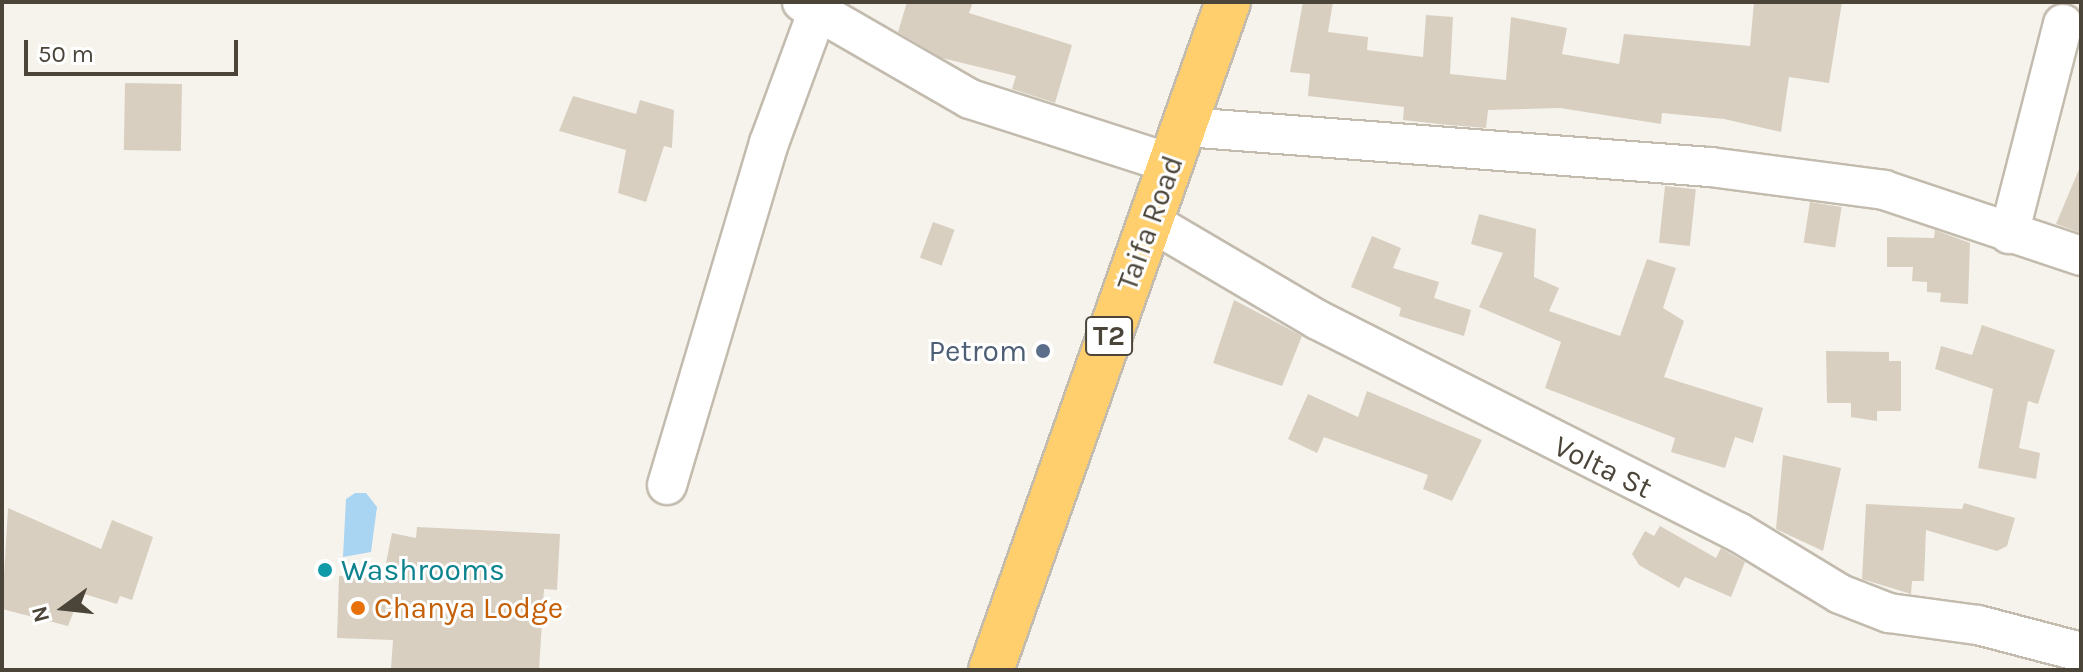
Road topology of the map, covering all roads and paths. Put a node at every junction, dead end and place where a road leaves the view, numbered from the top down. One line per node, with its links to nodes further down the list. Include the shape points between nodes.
1 (1228, 2): 4 (highway, Taifa Road / T2)
2 (814, 5): 4 (street, via 970,99); 8 (street)
3 (2063, 24): 6 (street)
4 (1178, 145): 5 (highway, Taifa Road / T2); 6 (street, via 1710,167 1884,190)
5 (1148, 220): 9 (street, Volta St, via 1318,320 1738,532 1840,594 1889,613 1978,625); 10 (highway, Taifa Road / T2)
6 (2009, 234): 7 (street)
7 (2081, 256)
8 (667, 485)
9 (2081, 652)
10 (991, 670)

